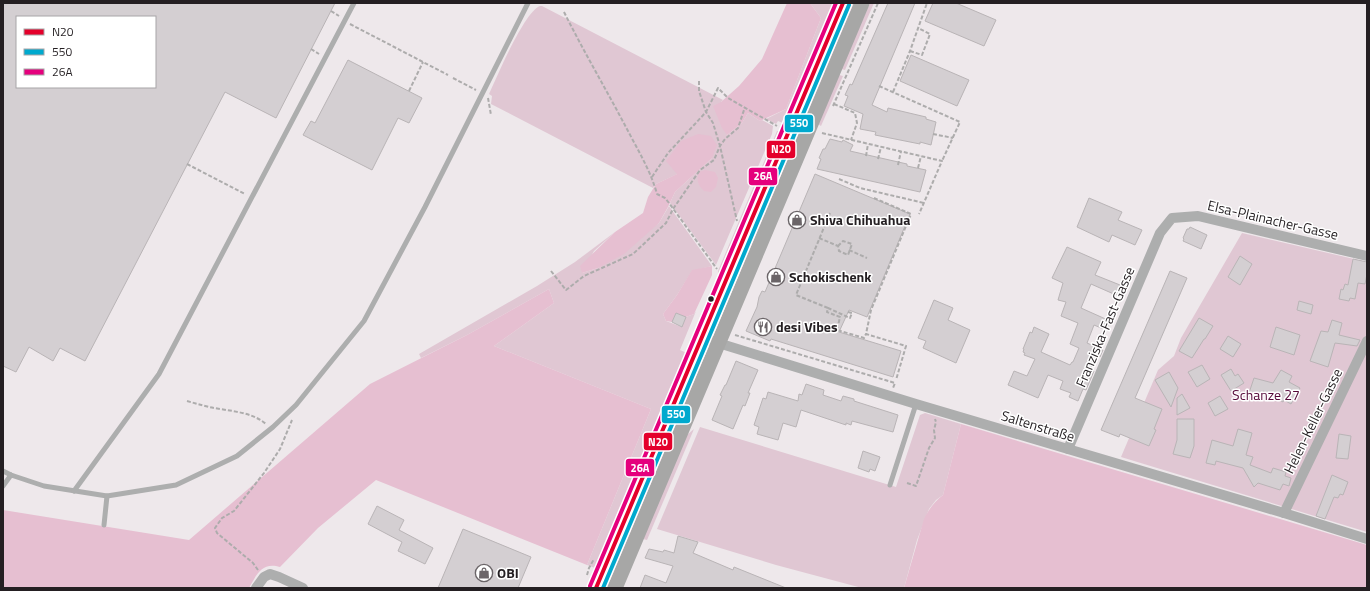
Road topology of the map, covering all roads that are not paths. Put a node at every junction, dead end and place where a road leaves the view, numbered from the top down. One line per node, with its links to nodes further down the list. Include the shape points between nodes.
1 (354, 3): 16 (lane, via 159,374)
2 (528, 3): 17 (lane, via 426,208 364,321 296,405 237,456 176,485)
3 (843, 3): 7 (main road)
4 (862, 3): 9 (main road)
5 (1172, 218): 6 (street, Elsa-Plainacher-Gasse, via 1198,216); 11 (street, Franziska-Fast-Gasse, via 1160,233)
6 (1367, 256)
7 (702, 338): 9 (street, Saltenstraße); 23 (main road)
8 (1367, 341): 18 (street, Helen-Keller-Gasse)
9 (718, 342): 10 (street, Saltenstraße); 24 (main road)
10 (916, 404): 11 (street, Saltenstraße); 14 (lane)
11 (1068, 449): 18 (street, Saltenstraße)
12 (3, 471): 13 (lane)
13 (11, 475): 15 (lane); 16 (lane, via 44,486)
14 (890, 485)
15 (3, 486)
16 (74, 491): 17 (lane)
17 (107, 496): 19 (lane)
18 (1284, 513): 20 (street, Saltenstraße)
19 (104, 525)
20 (1367, 539)
21 (256, 588): 22 (street, via 269,576)
22 (303, 588)
23 (596, 588)
24 (615, 588)

